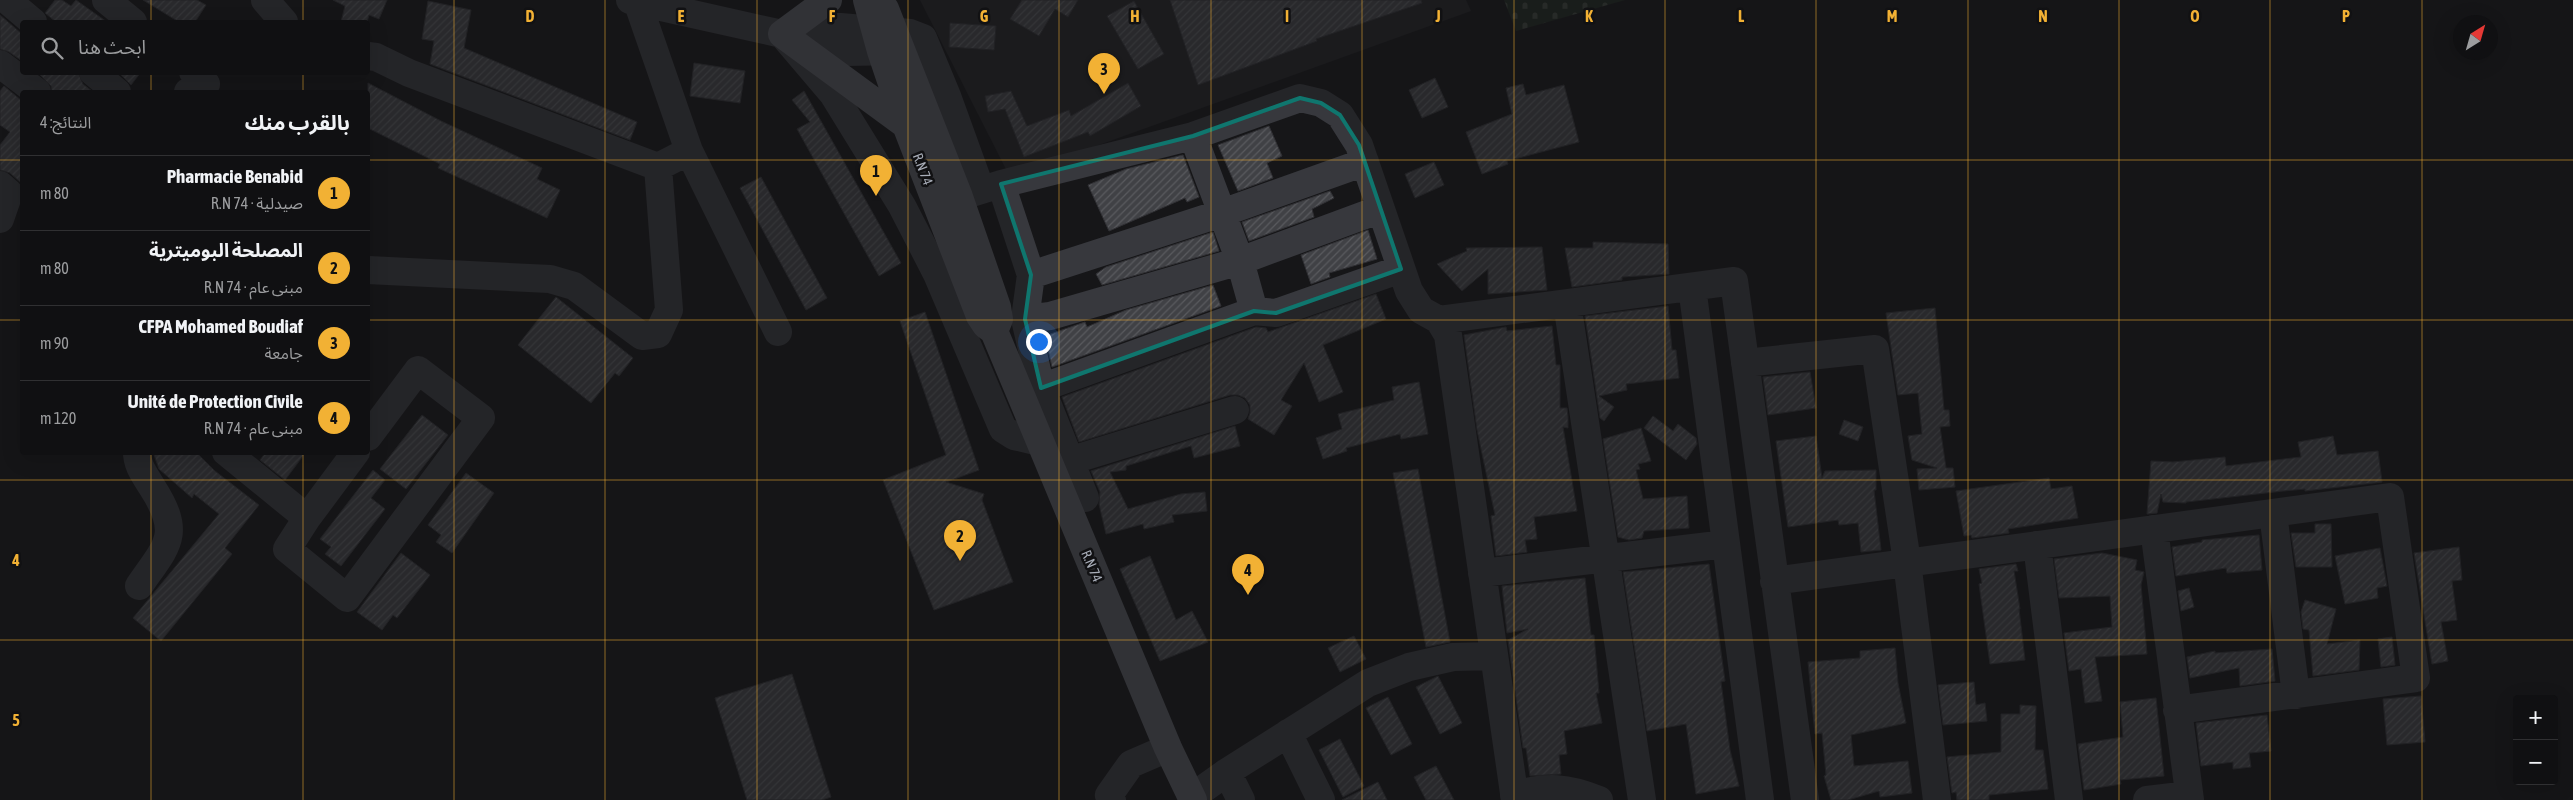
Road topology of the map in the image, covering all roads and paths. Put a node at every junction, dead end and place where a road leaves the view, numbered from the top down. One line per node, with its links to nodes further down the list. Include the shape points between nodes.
1 (0, 0): 2 (street)
2 (8, 0): 9 (street)
3 (106, 0): 10 (street)
4 (265, 0): 11 (street)
5 (828, 0): 12 (main road)
6 (867, 0): 13 (main road, R.N 74)
7 (882, 0): 13 (main road, R.N 74)
8 (634, 1): 12 (street); 23 (street)
9 (31, 20)
10 (131, 20)
11 (282, 20)
12 (782, 34): 13 (street, via 840,27); 21 (main road); 42 (street, via 832,94 902,206 937,274)
13 (889, 41): 21 (main road, R.N 74); 26 (main road, R.N 74)
14 (370, 56): 25 (street)
15 (0, 64): 18 (street)
16 (97, 75): 19 (street)
17 (196, 75): 20 (street, via 206,84)
18 (34, 90)
19 (115, 90)
20 (192, 90)
21 (906, 126): 41 (main road, R.N 74, via 980,316)
22 (1193, 136): 24 (street, via 1300,98 1321,103 1340,115); 26 (street); 29 (street)
23 (689, 151): 25 (street); 40 (street)
24 (1366, 162): 28 (street); 29 (street)
25 (658, 167): 33 (street, via 668,310 658,334 642,336 574,286 550,279)
26 (980, 190): 34 (street); 41 (main road, R.N 74, via 999,313)
27 (13, 191): 30 (street)
28 (1381, 209): 31 (street); 32 (street)
29 (1222, 213): 31 (street); 34 (street)
30 (0, 218)
31 (1240, 261): 37 (street); 38 (street, via 1050,316)
32 (1401, 269): 37 (street, via 1276,313); 39 (street, via 1421,310)
33 (370, 270)
34 (1031, 275): 38 (street)
35 (1692, 286): 36 (street); 43 (street, via 1734,281); 56 (street)
36 (1567, 303): 39 (street); 58 (street)
37 (1254, 311): 44 (street)
38 (1025, 319): 44 (street)
39 (1439, 320): 60 (street, via 1448,335)
40 (778, 332)
41 (997, 337): 42 (street); 47 (main road, R.N 74)
42 (970, 352): 47 (street, via 1003,429 1014,436)
43 (1745, 363): 59 (street, via 1875,349); 61 (street)
44 (1041, 388): 51 (street)
45 (1235, 410): 51 (street)
46 (370, 435): 54 (street, via 418,370 481,418 347,598 287,549)
47 (1040, 442): 67 (main road, R.N 74)
48 (137, 455): 62 (street, via 137,464 159,498 169,526 168,543)
49 (230, 455): 54 (street)
50 (354, 455): 54 (street)
51 (1069, 460): 52 (street)
52 (1085, 498)
53 (2273, 513): 55 (street); 64 (street); 64 (street, via 2390,496 2416,678)
54 (307, 518)
55 (2154, 529): 57 (street); 65 (street)
56 (1726, 544): 58 (street); 77 (street)
57 (2037, 545): 59 (street); 80 (street)
58 (1605, 560): 60 (street); 76 (street)
59 (1907, 562): 61 (street); 79 (street)
60 (1482, 574): 63 (street)
61 (1774, 581): 78 (street)
62 (139, 586)
63 (1494, 656): 66 (street, via 1454,658 1409,667 1368,683); 69 (street)
64 (2296, 695): 65 (street)
65 (2177, 710): 70 (street)
66 (1288, 734): 68 (street); 74 (street)
67 (1168, 748): 71 (main road, R.N 74); 72 (street, via 1131,764 1109,795)
68 (1227, 772): 71 (street); 73 (street)
69 (1514, 797): 75 (street, via 1541,788 1561,788)
70 (2190, 798): 81 (street)
71 (1192, 799)
72 (1112, 800)
73 (1241, 800)
74 (1321, 800)
75 (1600, 800)
76 (1642, 800)
77 (1760, 800)
78 (1806, 800)
79 (1937, 800)
80 (2069, 800)
81 (2147, 800)

